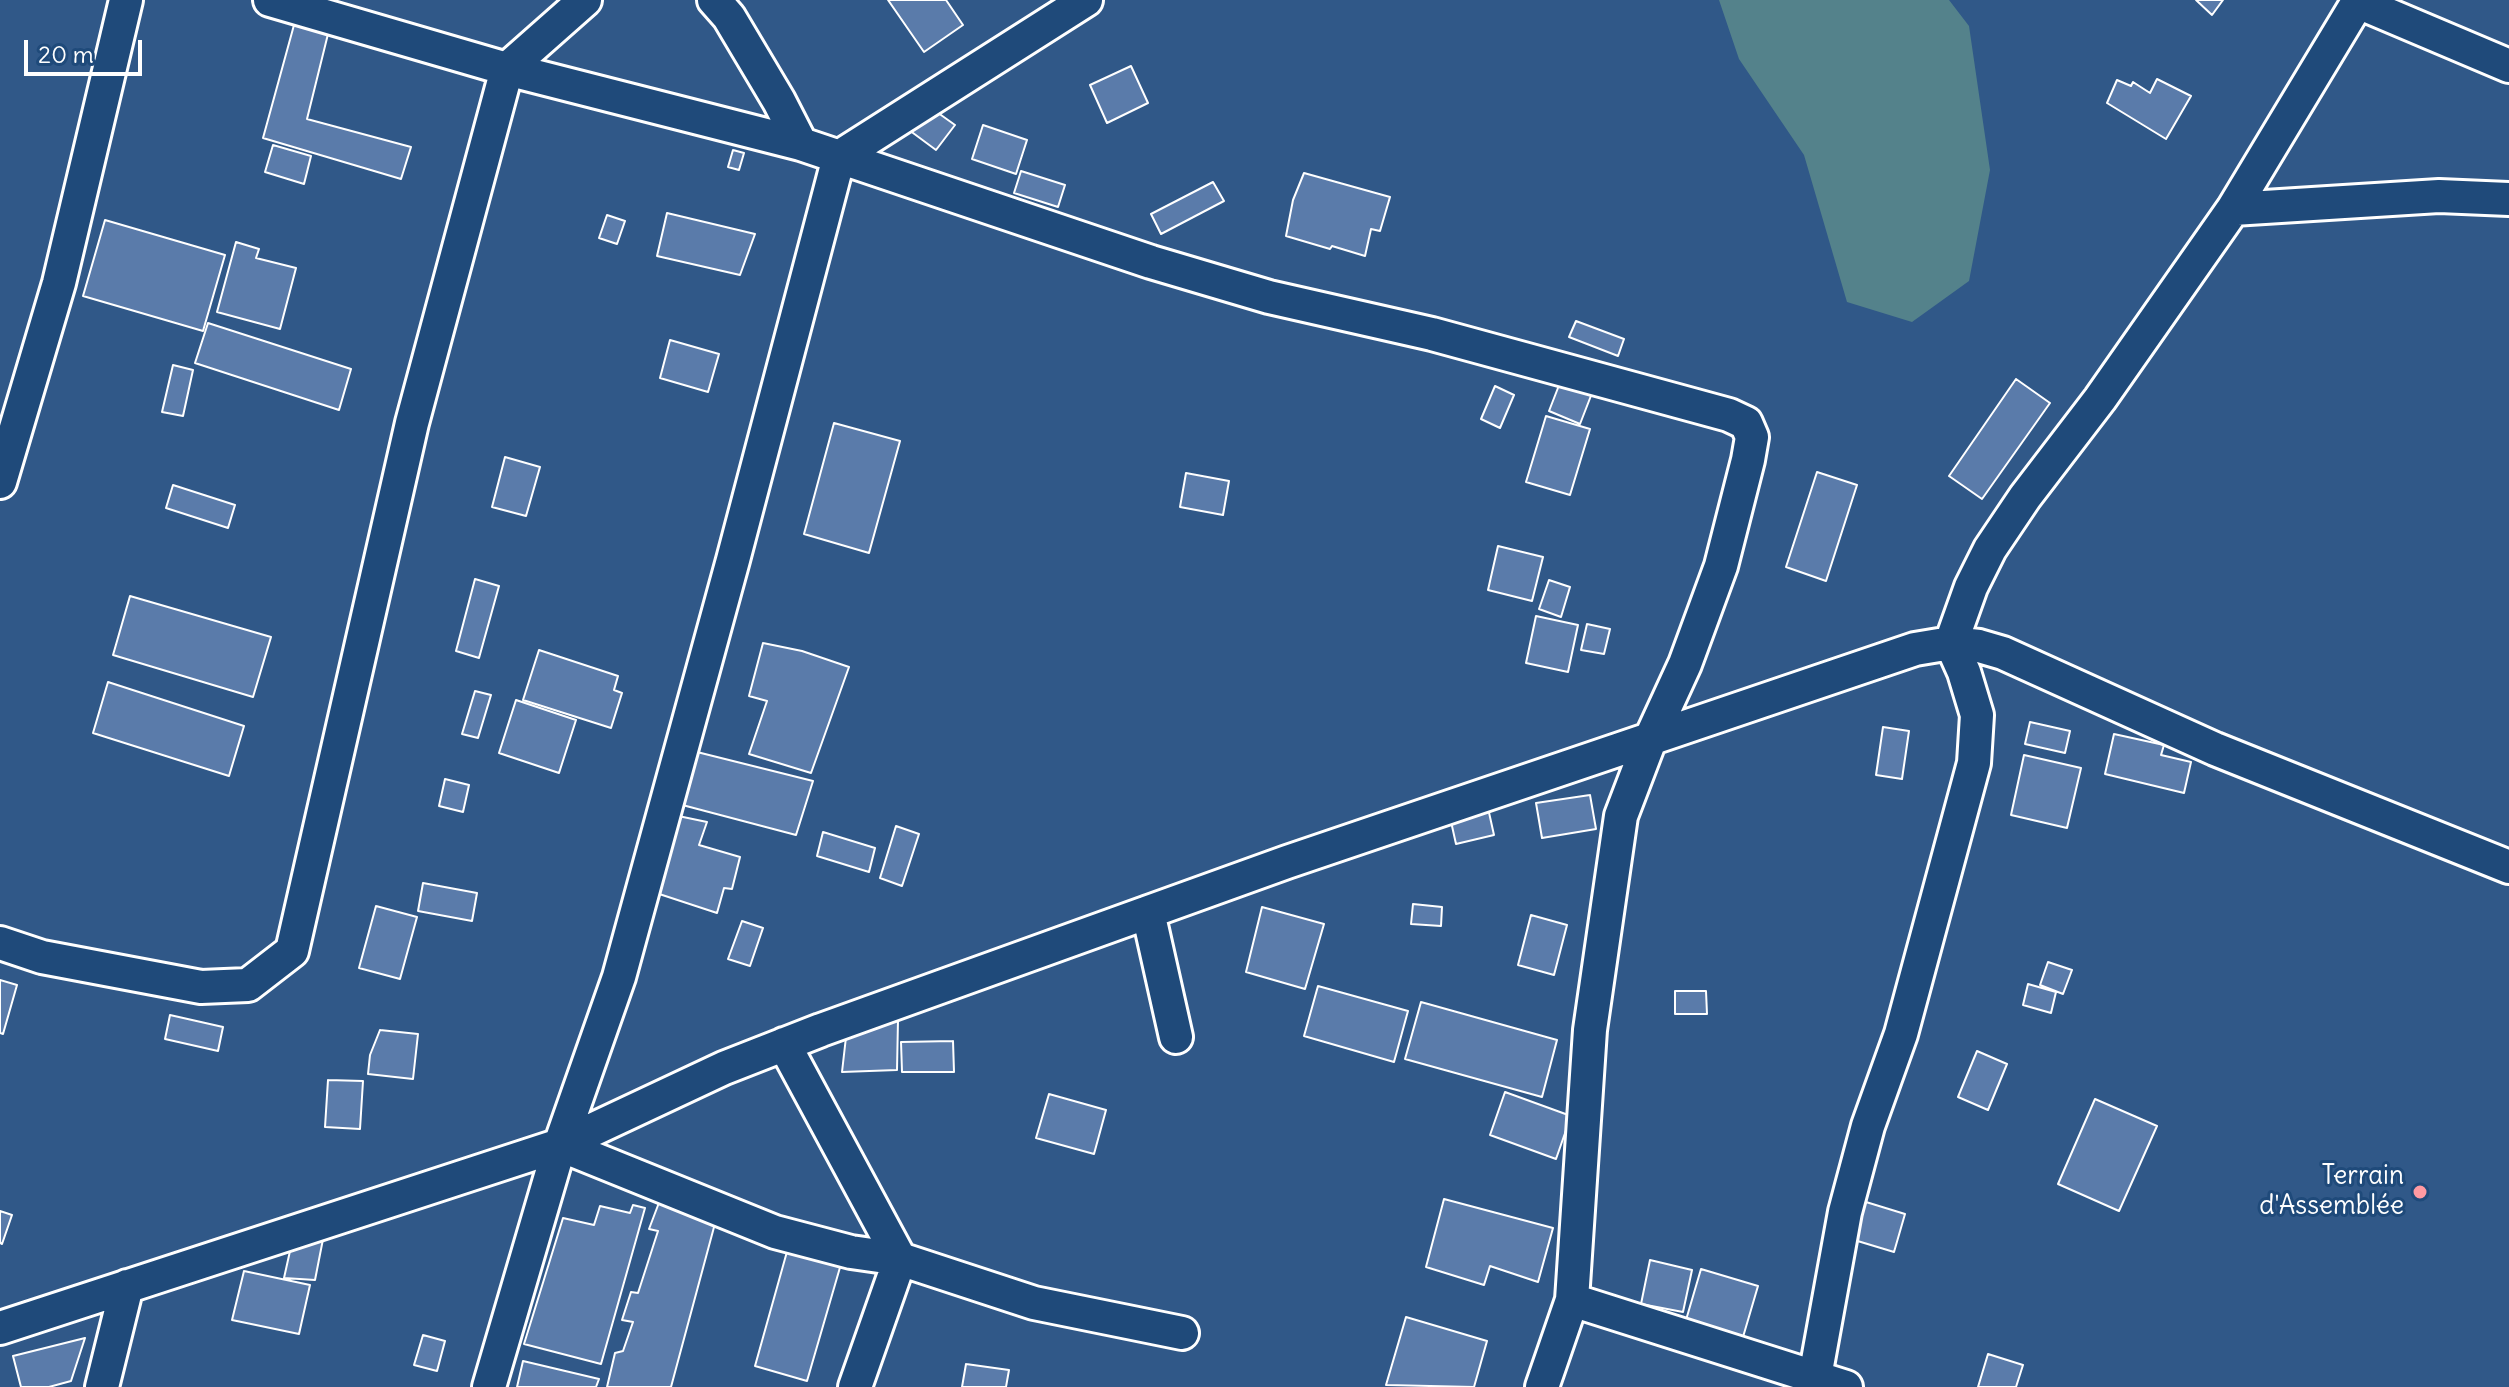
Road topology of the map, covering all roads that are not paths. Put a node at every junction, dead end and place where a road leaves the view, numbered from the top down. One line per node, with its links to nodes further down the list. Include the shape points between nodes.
1 (126, 0): 13 (street, via 59,283)
2 (270, 0): 8 (street)
3 (585, 0): 8 (street)
4 (714, 0): 9 (street, via 729,17)
5 (1086, 0): 10 (street)
6 (2359, 1): 7 (street); 12 (street)
7 (2509, 66)
8 (507, 69): 9 (street); 18 (street, via 412,423 292,951 248,985 201,987 42,957)
9 (801, 144): 10 (street)
10 (839, 157): 15 (street, via 1269,297 1447,338 1746,423 1752,437 1748,460 1721,566); 21 (street, via 619,977)
11 (2509, 199): 12 (street, via 2439,196)
12 (2233, 209): 14 (street, via 1990,549)
13 (0, 482)
14 (1951, 643): 15 (street, via 1915,649); 16 (street, via 2003,653 2215,749); 27 (street, via 1977,715 1974,763 1901,1034 1845,1212)
15 (1650, 740): 17 (street); 24 (street, via 1621,816 1610,882 1590,1030)
16 (2509, 867)
17 (1148, 912): 19 (street); 20 (street)
18 (0, 943)
19 (1176, 1037)
20 (784, 1044): 21 (street); 22 (street)
21 (560, 1145): 22 (street, via 775,1232); 23 (street); 29 (street)
22 (900, 1259): 26 (street, via 1034,1303); 30 (street)
23 (127, 1286): 25 (street); 28 (street)
24 (1572, 1300): 27 (street); 31 (street)
25 (0, 1328)
26 (1182, 1333)
27 (1830, 1382)
28 (102, 1387)
29 (489, 1387)
30 (855, 1387)
31 (1542, 1387)

